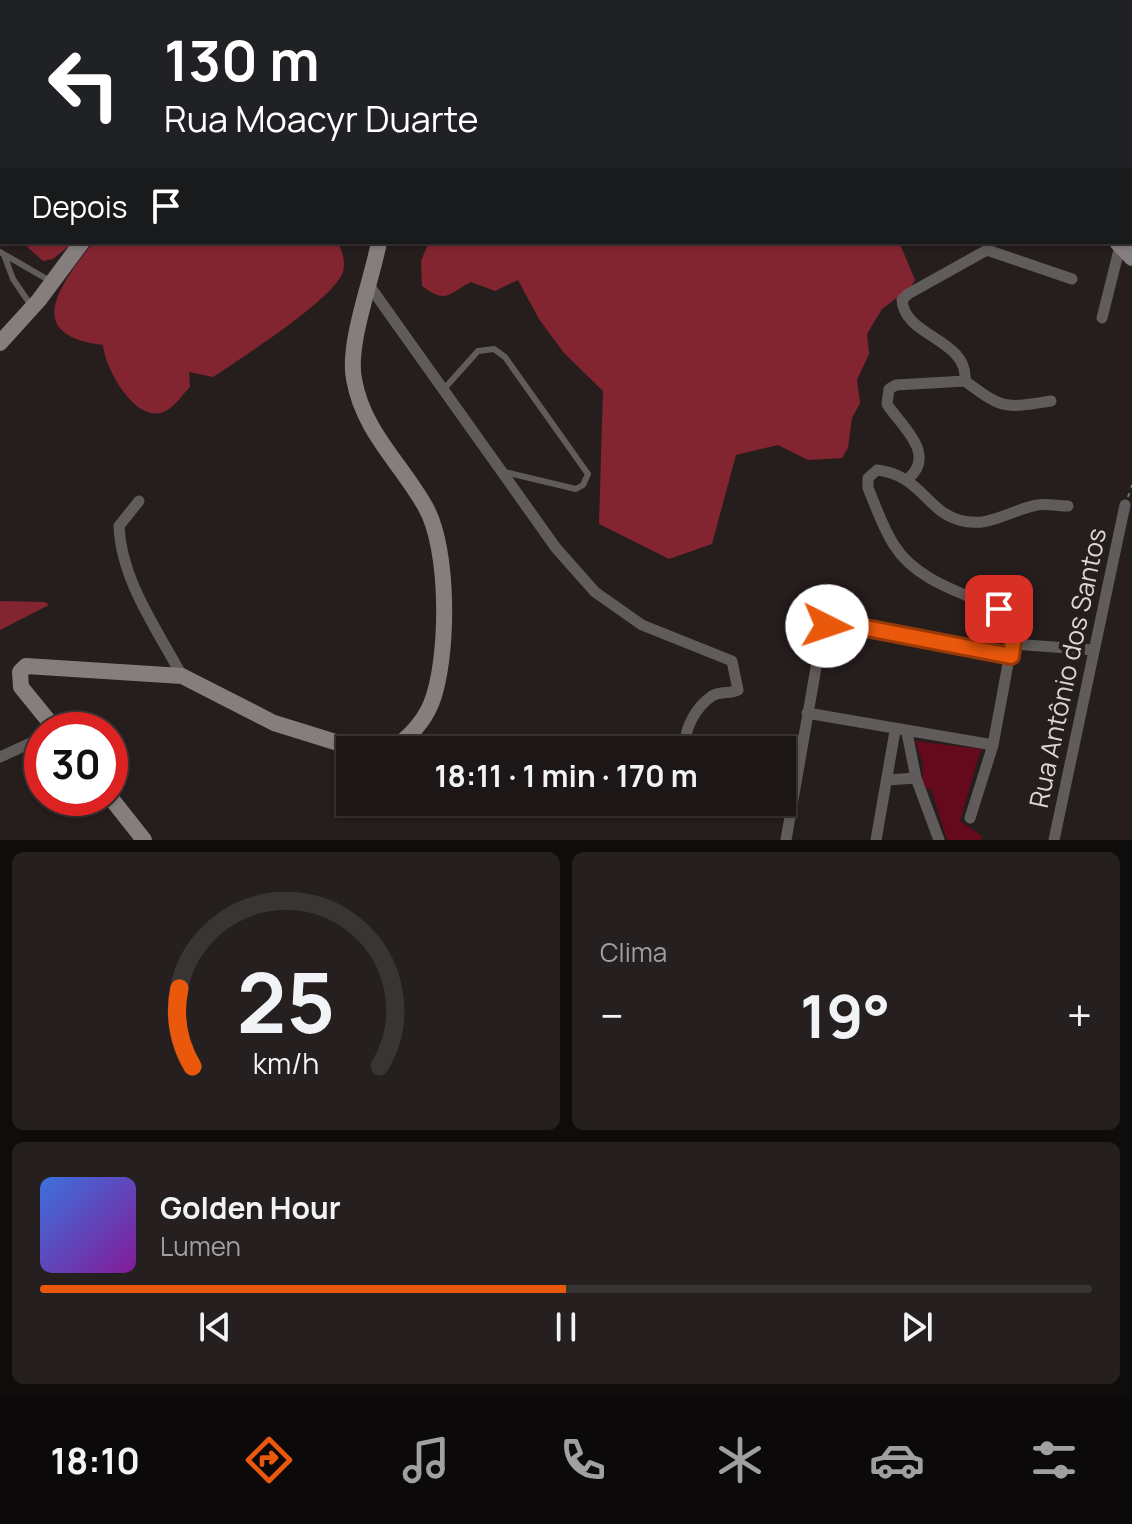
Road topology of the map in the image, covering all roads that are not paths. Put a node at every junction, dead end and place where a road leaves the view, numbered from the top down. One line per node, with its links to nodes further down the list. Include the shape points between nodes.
1 (81, 244): 7 (street)
2 (379, 244): 8 (street)
3 (984, 246): 6 (street); 12 (street, via 902,300 907,316 961,361)
4 (1123, 249): 10 (street)
5 (2, 254): 7 (lane); 9 (lane)
6 (1072, 279)
7 (53, 282): 9 (street)
8 (371, 288): 13 (street); 26 (street, via 352,352 353,377 372,433 427,508 442,585 441,644 430,706)
9 (32, 308): 11 (street)
10 (1102, 318)
11 (0, 343)
12 (965, 381): 14 (street, via 997,405); 16 (street, via 896,385 885,395 916,442 919,460)
13 (443, 390): 15 (street); 15 (lane, via 478,351 494,349 588,474 576,489)
14 (1051, 401)
15 (501, 471): 27 (street, via 595,592 642,625 732,661 739,688 708,700 687,726 686,747)
16 (909, 478): 19 (street, via 931,502 961,521 994,521 1038,505); 20 (street, via 872,472 868,488 895,546 923,573 1011,615)
17 (139, 501): 22 (street, via 119,526 119,539 130,578)
18 (1125, 505): 21 (street, Rua Antônio dos Santos)
19 (1068, 506)
20 (1013, 650): 21 (street); 24 (street, via 840,623 827,626); 29 (street)
21 (1094, 650): 40 (street, Rua Antônio dos Santos)
22 (182, 676): 23 (street, via 26,666 20,672 21,687); 28 (street, via 274,723)
23 (41, 712)
24 (807, 713): 25 (street); 27 (street)
25 (901, 732): 29 (street); 32 (street); 33 (street)
26 (408, 736)
27 (803, 740): 37 (street)
28 (336, 742)
29 (993, 745): 35 (street)
30 (24, 746): 31 (street)
31 (0, 757)
32 (916, 778): 33 (street); 39 (street)
33 (887, 780): 38 (street)
34 (125, 816): 36 (street)
35 (970, 818)
36 (144, 840)
37 (786, 840)
38 (876, 840)
39 (939, 840)
40 (1054, 840)

